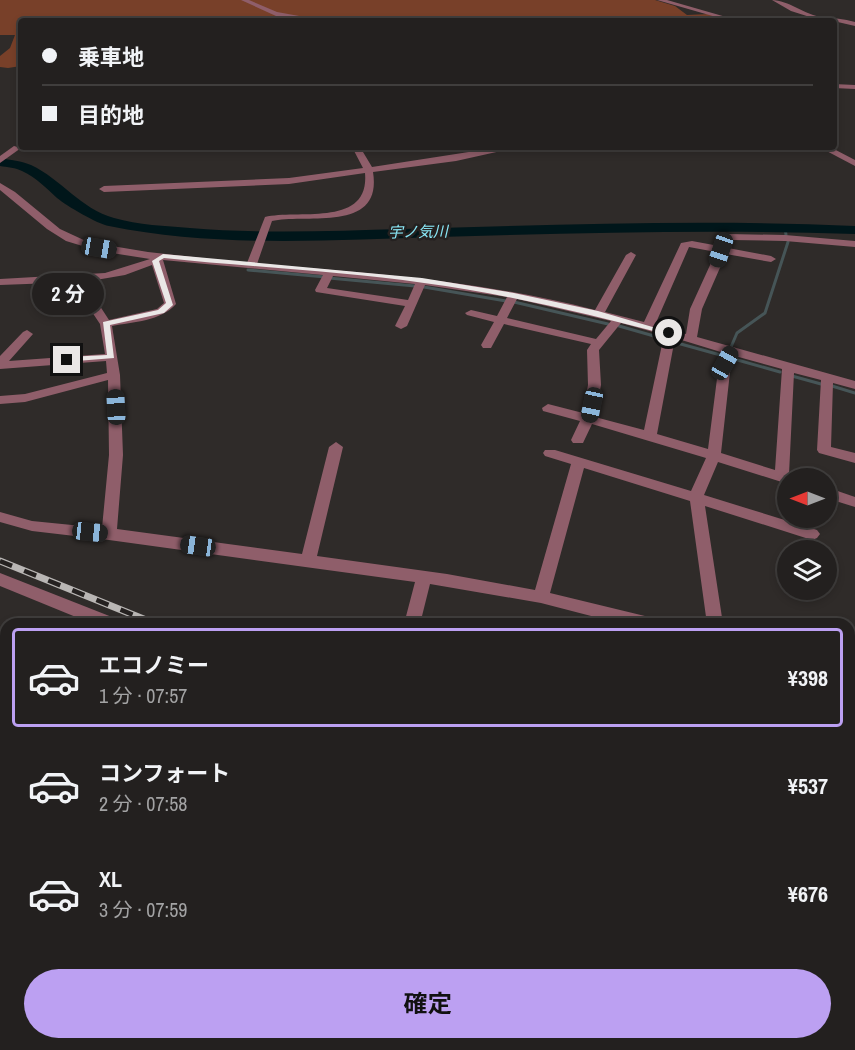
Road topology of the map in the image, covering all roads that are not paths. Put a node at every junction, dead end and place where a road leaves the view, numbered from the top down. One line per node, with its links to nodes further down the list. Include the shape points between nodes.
1 (244, 0): 4 (street, via 276,14)
2 (660, 0): 5 (street)
3 (775, 0): 6 (street)
4 (303, 18)
5 (726, 18)
6 (819, 18)
7 (837, 20): 8 (street)
8 (855, 24)
9 (837, 86): 10 (street)
10 (855, 87)
11 (17, 148): 15 (street)
12 (358, 150): 17 (street)
13 (497, 150): 17 (street)
14 (829, 150): 16 (street)
15 (3, 156)
16 (855, 163)
17 (370, 171): 19 (street, via 288,181); 25 (street, via 366,197 346,212 268,219)
18 (0, 186): 23 (street, via 17,196 45,223 78,243)
19 (104, 189)
20 (855, 244): 21 (street, via 728,237)
21 (721, 250): 24 (street); 38 (street, via 685,245); 41 (street, via 696,309)
22 (631, 255): 33 (street)
23 (159, 258): 25 (street); 27 (street, via 120,273); 36 (street, via 170,304 161,312)
24 (771, 259)
25 (251, 265): 26 (street)
26 (331, 271): 28 (street); 31 (street, via 320,290)
27 (84, 277): 29 (street); 36 (street, via 90,300)
28 (422, 280): 30 (street); 31 (street)
29 (0, 282)
30 (514, 295): 33 (street); 35 (street)
31 (411, 304): 37 (street)
32 (471, 314): 35 (street)
33 (598, 314): 34 (street)
34 (618, 319): 38 (street); 42 (street)
35 (500, 320): 42 (street); 43 (street)
36 (106, 324): 45 (street)
37 (401, 326)
38 (648, 327): 39 (street)
39 (669, 333): 41 (street); 54 (street)
40 (27, 334): 46 (street)
41 (691, 339): 44 (street)
42 (600, 343): 53 (street, via 593,350 596,392)
43 (487, 345)
44 (732, 350): 47 (street); 58 (street, via 725,363)
45 (111, 357): 46 (street); 48 (street)
46 (0, 364)
47 (788, 366): 49 (street); 61 (street)
48 (114, 375): 51 (street, via 25,398); 67 (street, via 116,455)
49 (827, 378): 50 (street); 59 (street, via 824,450)
50 (855, 385)
51 (0, 400)
52 (548, 408): 53 (street)
53 (589, 419): 54 (street); 55 (street)
54 (650, 436): 58 (street)
55 (578, 440)
56 (336, 447): 69 (street)
57 (550, 453): 60 (street)
58 (714, 455): 62 (street); 63 (street)
59 (855, 458)
60 (579, 462): 63 (street); 72 (street)
61 (785, 468)
62 (777, 475)
63 (696, 496): 68 (street); 76 (street)
64 (837, 496): 65 (street)
65 (855, 502)
66 (0, 517): 67 (street, via 32,526)
67 (109, 534): 69 (street)
68 (813, 534)
69 (308, 562): 70 (street)
70 (424, 577): 72 (street); 74 (street)
71 (0, 579): 73 (street)
72 (541, 597): 75 (street)
73 (96, 618)
74 (414, 618)
75 (604, 618)
76 (714, 618)

